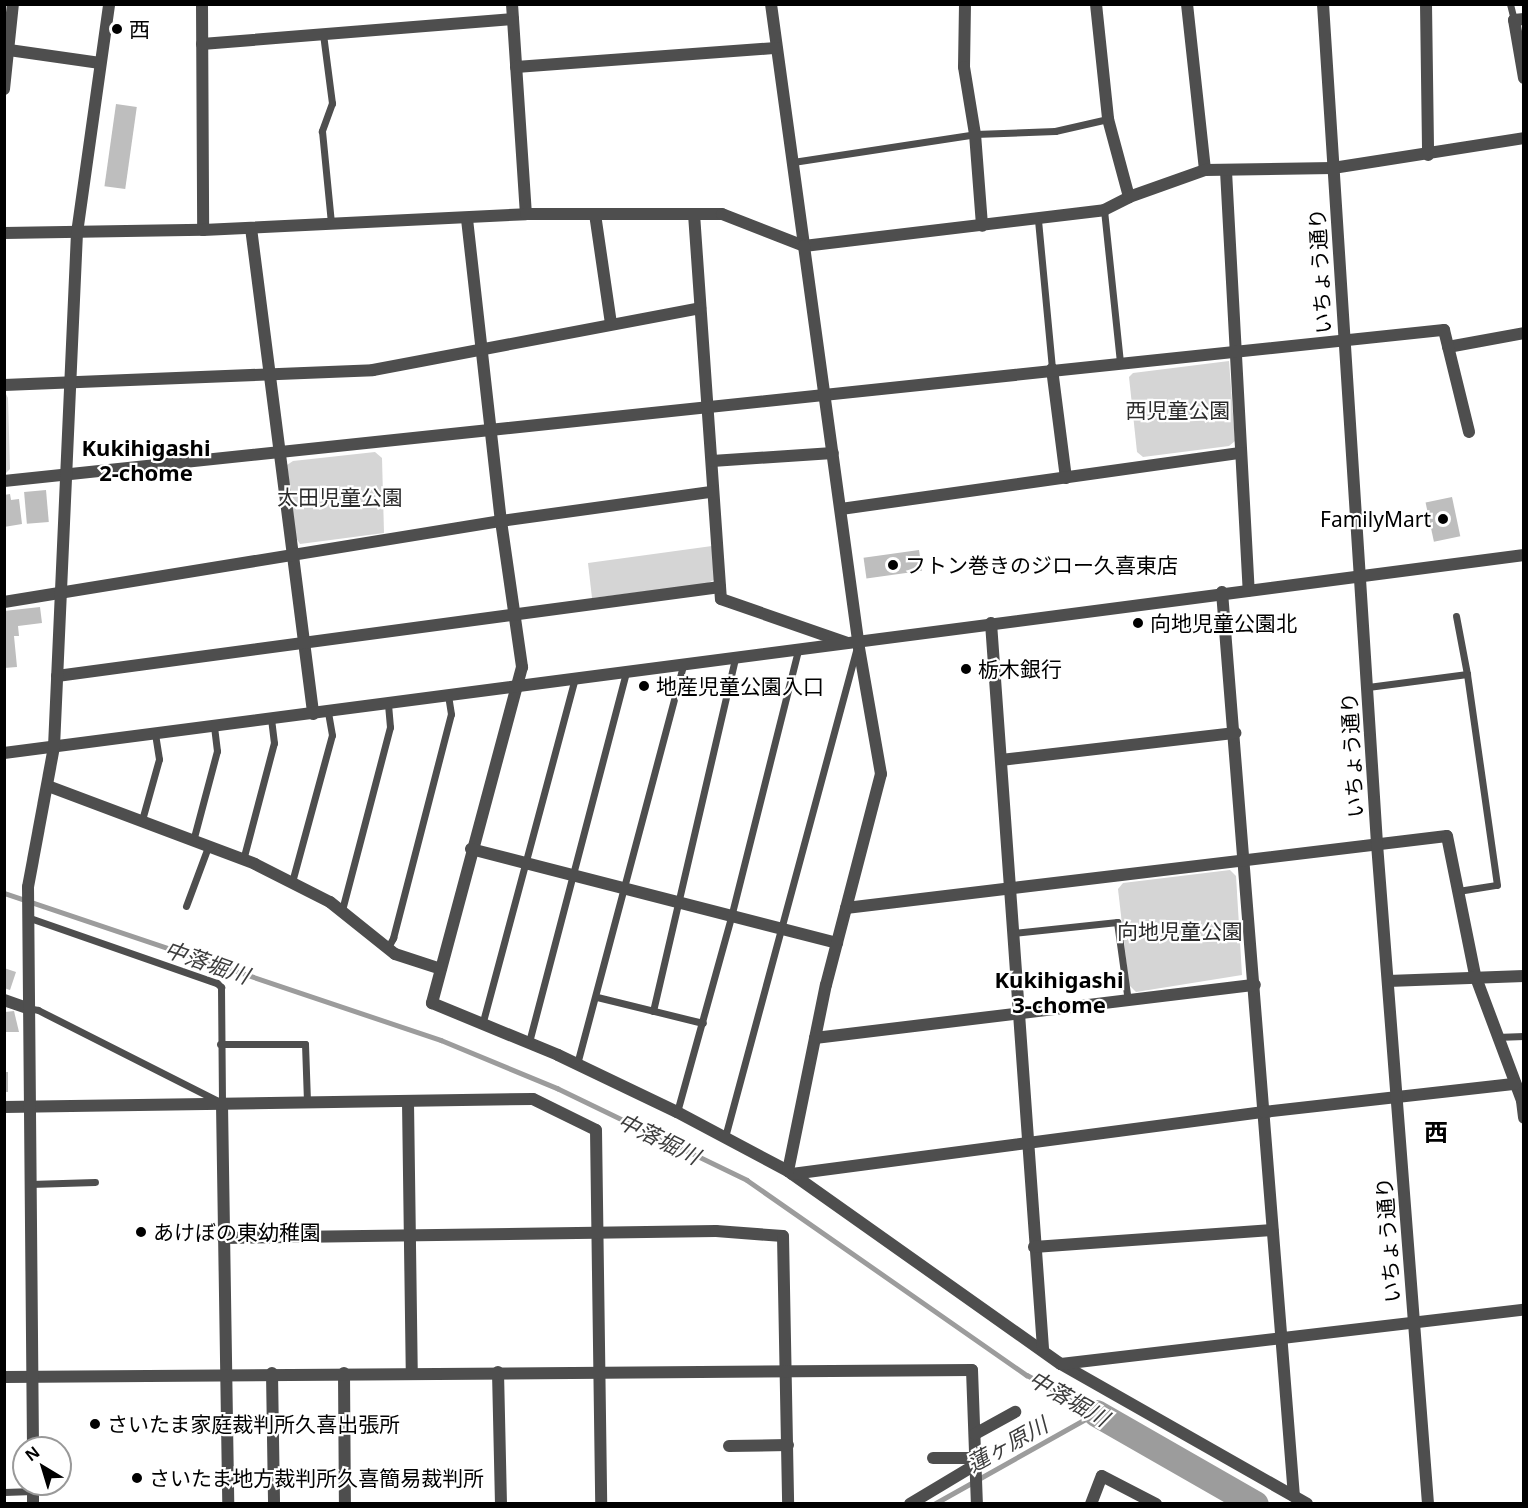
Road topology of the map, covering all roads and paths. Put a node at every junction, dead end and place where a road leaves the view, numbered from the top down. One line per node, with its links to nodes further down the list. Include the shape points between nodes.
1 (12, 4): 17 (street)
2 (109, 4): 18 (street)
3 (202, 4): 15 (street)
4 (512, 4): 12 (street)
5 (771, 4): 16 (street)
6 (965, 4): 23 (street, via 964,67)
7 (1096, 4): 22 (street)
8 (1188, 4): 28 (street)
9 (1323, 4): 27 (street, いちょう通り)
10 (1426, 4): 25 (street)
11 (1509, 4): 13 (lane)
12 (513, 19): 14 (street); 19 (street)
13 (1519, 19): 20 (street)
14 (323, 34): 15 (street); 37 (lane, via 332,103 322,131)
15 (202, 44): 40 (street)
16 (776, 48): 19 (street); 26 (street)
17 (9, 50): 18 (street); 21 (street)
18 (100, 63): 41 (street)
19 (516, 67): 32 (street)
20 (1524, 78)
21 (4, 89)
22 (1108, 119): 23 (lane, via 1055,131); 30 (street)
23 (975, 134): 26 (lane); 38 (street)
24 (1524, 138): 25 (street)
25 (1428, 155): 27 (street)
26 (793, 162): 43 (street)
27 (1333, 168): 29 (street); 47 (street, いちょう通り)
28 (1205, 170): 29 (street); 30 (street)
29 (1226, 171): 50 (street)
30 (1129, 197): 31 (street)
31 (1104, 210): 36 (street); 51 (lane)
32 (526, 214): 33 (street); 35 (street)
33 (595, 214): 34 (street); 45 (street)
34 (694, 214): 43 (street, via 722,214); 44 (street)
35 (467, 219): 37 (street); 48 (street)
36 (1038, 220): 38 (street); 52 (lane)
37 (331, 223): 39 (street)
38 (982, 226): 43 (street)
39 (251, 228): 40 (street); 53 (street)
40 (203, 230): 41 (street)
41 (77, 233): 42 (street); 54 (street)
42 (4, 234)
43 (804, 246): 56 (street)
44 (700, 308): 45 (street); 57 (street)
45 (611, 324): 48 (street)
46 (1524, 333): 49 (street)
47 (1344, 339): 49 (street, via 1444,330); 50 (street); 72 (street, いちょう通り)
48 (482, 347): 53 (street, via 373,370); 58 (street)
49 (1448, 347): 59 (street)
50 (1237, 350): 51 (street); 62 (street)
51 (1120, 362): 52 (street)
52 (1052, 369): 56 (street); 65 (street)
53 (269, 373): 54 (street); 60 (street)
54 (70, 382): 55 (street); 64 (street)
55 (4, 386)
56 (825, 392): 57 (street); 61 (street)
57 (706, 405): 58 (street); 63 (street)
58 (492, 430): 60 (street); 69 (street)
59 (1469, 432)
60 (279, 452): 64 (street); 70 (street)
61 (833, 453): 63 (street); 68 (street)
62 (1240, 453): 65 (street); 74 (street)
63 (712, 461): 67 (street)
64 (65, 475): 66 (street); 76 (street)
65 (1066, 478): 68 (street)
66 (4, 482)
67 (711, 492): 69 (street); 73 (street)
68 (841, 509): 82 (street)
69 (501, 521): 70 (street); 78 (street)
70 (291, 555): 76 (street); 81 (street)
71 (1524, 555): 72 (street)
72 (1359, 577): 74 (street); 91 (street, いちょう通り)
73 (720, 587): 78 (street); 82 (street, via 721,599)
74 (1249, 590): 75 (street)
75 (1222, 592): 80 (street); 98 (street)
76 (60, 593): 77 (street); 88 (street)
77 (4, 602)
78 (513, 615): 81 (street); 90 (street, via 522,667)
79 (1456, 616): 87 (lane)
80 (991, 623): 82 (street); 102 (street)
81 (302, 643): 88 (street); 95 (street)
82 (853, 643): 83 (street); 119 (street, via 882,774); 123 (lane)
83 (798, 650): 84 (street); 122 (lane)
84 (735, 658): 85 (street); 117 (lane)
85 (683, 665): 86 (street); 115 (lane)
86 (626, 672): 89 (street); 112 (lane)
87 (1467, 674): 91 (lane); 116 (lane, via 1497,885)
88 (57, 676): 100 (street)
89 (575, 679): 90 (street); 111 (lane)
90 (517, 687): 92 (street); 108 (street)
91 (1368, 687): 106 (street, いちょう通り)
92 (448, 696): 93 (street); 126 (lane, via 451,714)
93 (388, 704): 94 (street); 120 (lane, via 390,727)
94 (328, 712): 95 (street); 113 (lane, via 332,735)
95 (313, 714): 96 (street)
96 (271, 719): 97 (street); 109 (lane, via 274,743)
97 (214, 726): 99 (street); 105 (lane, via 217,751)
98 (1235, 733): 102 (street); 110 (street)
99 (155, 734): 100 (street); 104 (lane, via 159,759)
100 (54, 747): 101 (street); 103 (street)
101 (4, 753)
102 (1001, 760): 114 (street)
103 (48, 786): 104 (street); 121 (street, via 28,887)
104 (142, 820): 105 (street)
105 (193, 841): 107 (street)
106 (1377, 844): 110 (street); 116 (street, via 1447,836); 130 (street, いちょう通り)
107 (208, 847): 109 (street); 118 (lane)
108 (471, 849): 111 (street); 127 (street)
109 (243, 860): 113 (street)
110 (1245, 860): 114 (street); 131 (street)
111 (525, 863): 112 (street); 139 (lane)
112 (574, 876): 115 (street); 143 (lane)
113 (292, 882): 120 (street)
114 (1011, 889): 119 (street); 124 (street)
115 (626, 890): 117 (street); 132 (lane)
116 (1458, 891): 128 (street)
117 (680, 904): 122 (street); 136 (lane)
118 (186, 906)
119 (846, 909): 125 (street)
120 (342, 910): 126 (street)
121 (27, 915): 135 (street); 144 (lane, via 217,983 221,987)
122 (731, 917): 123 (street); 138 (lane)
123 (780, 929): 125 (street); 156 (lane)
124 (1013, 933): 134 (lane, via 1117,922); 137 (street)
125 (837, 943): 142 (street)
126 (387, 949): 127 (street)
127 (441, 969): 139 (street, via 432,1003)
128 (1475, 975): 129 (street); 130 (street); 141 (street)
129 (1524, 976)
130 (1388, 981): 147 (street, いちょう通り)
131 (1255, 985): 134 (street); 154 (street)
132 (597, 997): 136 (lane); 145 (lane)
133 (4, 1000): 135 (street)
134 (1128, 1001): 137 (street)
135 (27, 1008): 150 (lane, via 38,1010); 151 (street)
136 (653, 1011): 138 (lane)
137 (1018, 1015): 142 (street); 157 (street)
138 (703, 1023): 153 (lane)
139 (482, 1025): 143 (street)
140 (1524, 1036): 141 (lane)
141 (1496, 1037): 146 (street)
142 (815, 1038): 158 (street)
143 (529, 1042): 145 (street)
144 (220, 1044): 148 (lane, via 305,1044); 150 (lane)
145 (577, 1064): 153 (street)
146 (1515, 1084): 147 (street); 155 (street)
147 (1397, 1097): 154 (street); 167 (street, いちょう通り)
148 (307, 1102): 149 (street); 150 (street)
149 (408, 1102): 162 (street, via 533,1099 596,1130); 163 (street)
150 (222, 1104): 151 (street); 164 (street)
151 (30, 1106): 152 (street); 160 (street)
152 (4, 1107)
153 (677, 1112): 156 (street)
154 (1264, 1112): 157 (street); 161 (street)
155 (1524, 1118)
156 (725, 1137): 158 (street)
157 (1028, 1143): 158 (street); 165 (street)
158 (790, 1173): 169 (street)
159 (95, 1182): 160 (lane)
160 (30, 1184): 177 (street)
161 (1272, 1230): 165 (street); 168 (street)
162 (598, 1232): 163 (street); 176 (street, via 716,1231 783,1236); 178 (street)
163 (411, 1236): 164 (street); 171 (street)
164 (223, 1238): 173 (street)
165 (1034, 1248): 169 (street)
166 (1524, 1310): 167 (street)
167 (1413, 1324): 168 (street); 199 (street, いちょう通り)
168 (1283, 1340): 170 (street); 187 (street)
169 (1042, 1349): 170 (street)
170 (1062, 1364): 187 (street)
171 (412, 1372): 172 (street); 175 (street)
172 (498, 1372): 178 (street); 191 (street)
173 (225, 1373): 174 (street); 177 (street); 188 (street)
174 (272, 1373): 175 (street); 189 (street)
175 (344, 1373): 190 (street)
176 (788, 1373): 178 (street); 181 (street, via 972,1370); 183 (street)
177 (33, 1376): 179 (street); 182 (street)
178 (600, 1376): 192 (street)
179 (4, 1377)
180 (1016, 1412): 181 (street)
181 (975, 1434): 186 (street)
182 (33, 1436)
183 (788, 1445): 184 (street); 193 (street)
184 (729, 1446)
185 (933, 1458): 186 (street)
186 (975, 1465): 194 (street); 195 (street)
187 (1294, 1496): 198 (street)
188 (228, 1503)
189 (274, 1503)
190 (345, 1503)
191 (501, 1503)
192 (602, 1503)
193 (788, 1503)
194 (910, 1503)
195 (976, 1503)
196 (1091, 1503): 197 (street, via 1102,1476)
197 (1156, 1503)
198 (1307, 1503)
199 (1428, 1503)

